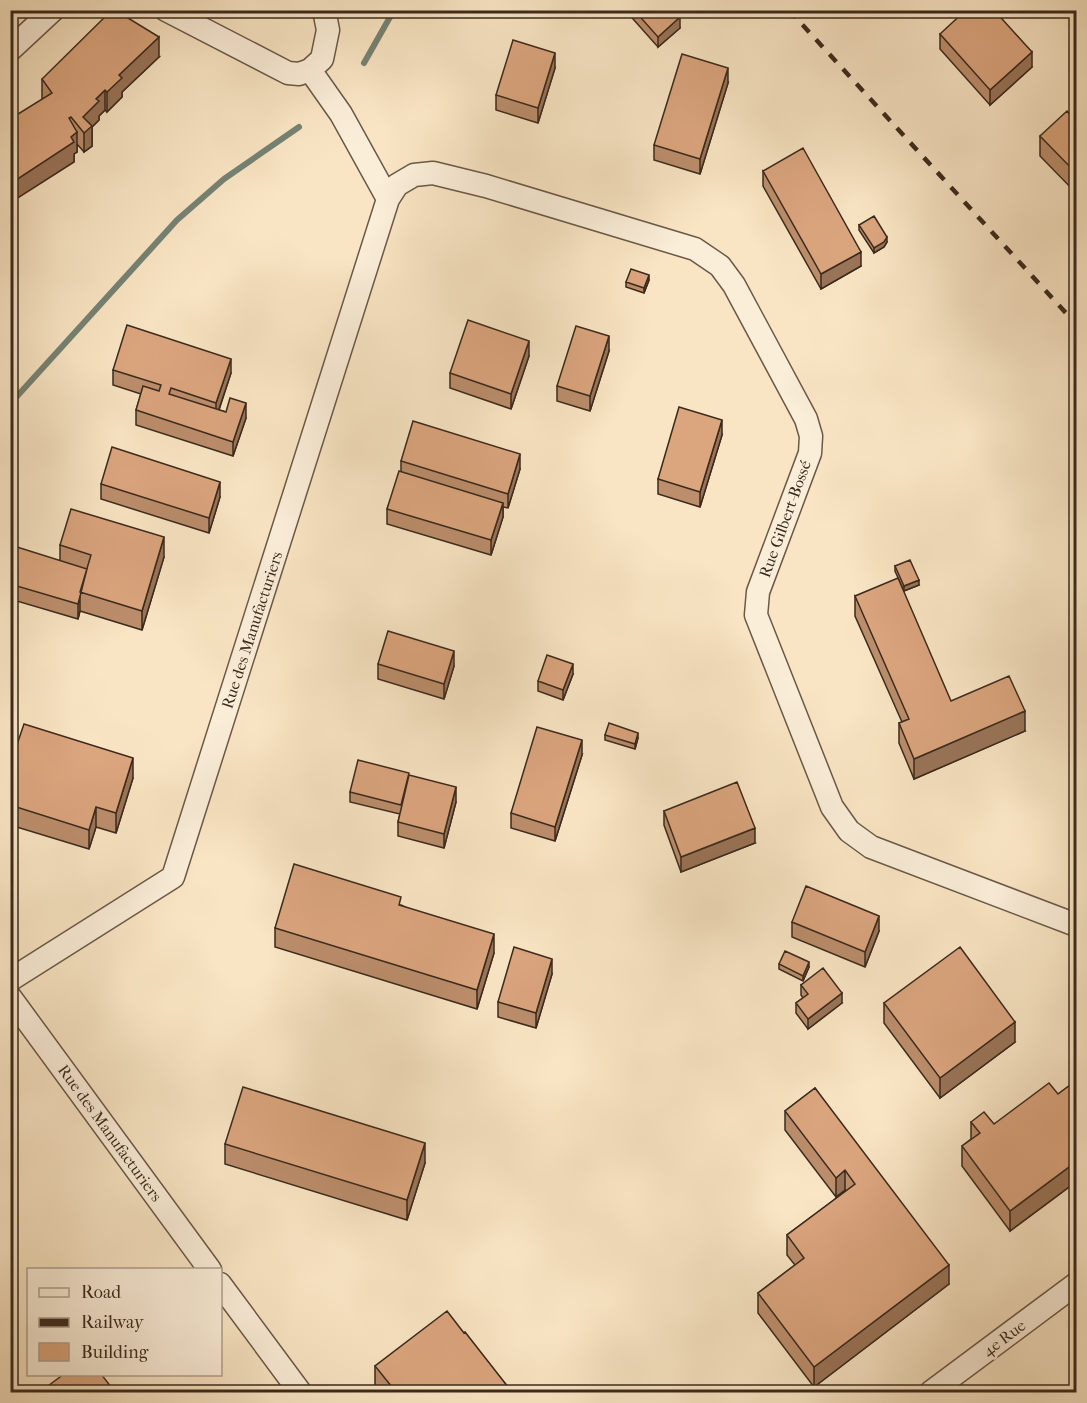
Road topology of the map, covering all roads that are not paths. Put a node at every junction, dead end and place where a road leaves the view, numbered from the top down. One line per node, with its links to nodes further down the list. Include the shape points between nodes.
1 (53, 10): 4 (street)
2 (166, 10): 5 (street, via 288,73)
3 (324, 10): 5 (street, via 328,30 322,59)
4 (10, 50)
5 (310, 70): 7 (street, via 341,114)
6 (433, 173): 7 (street, Rue des Manufacturiers, via 414,176 397,185); 8 (street, Rue Gilbert-Bossé, via 695,249 720,266 806,419 811,436 810,453 758,592 756,615 832,807 849,831 872,847)
7 (388, 199): 9 (street, Rue des Manufacturiers, via 172,877)
8 (1077, 925)
9 (10, 980)
10 (10, 997): 11 (street, Rue des Manufacturiers)
11 (209, 1268)
12 (1077, 1284): 15 (street, 4e Rue)
13 (222, 1287): 14 (street)
14 (300, 1392)
15 (931, 1392)

